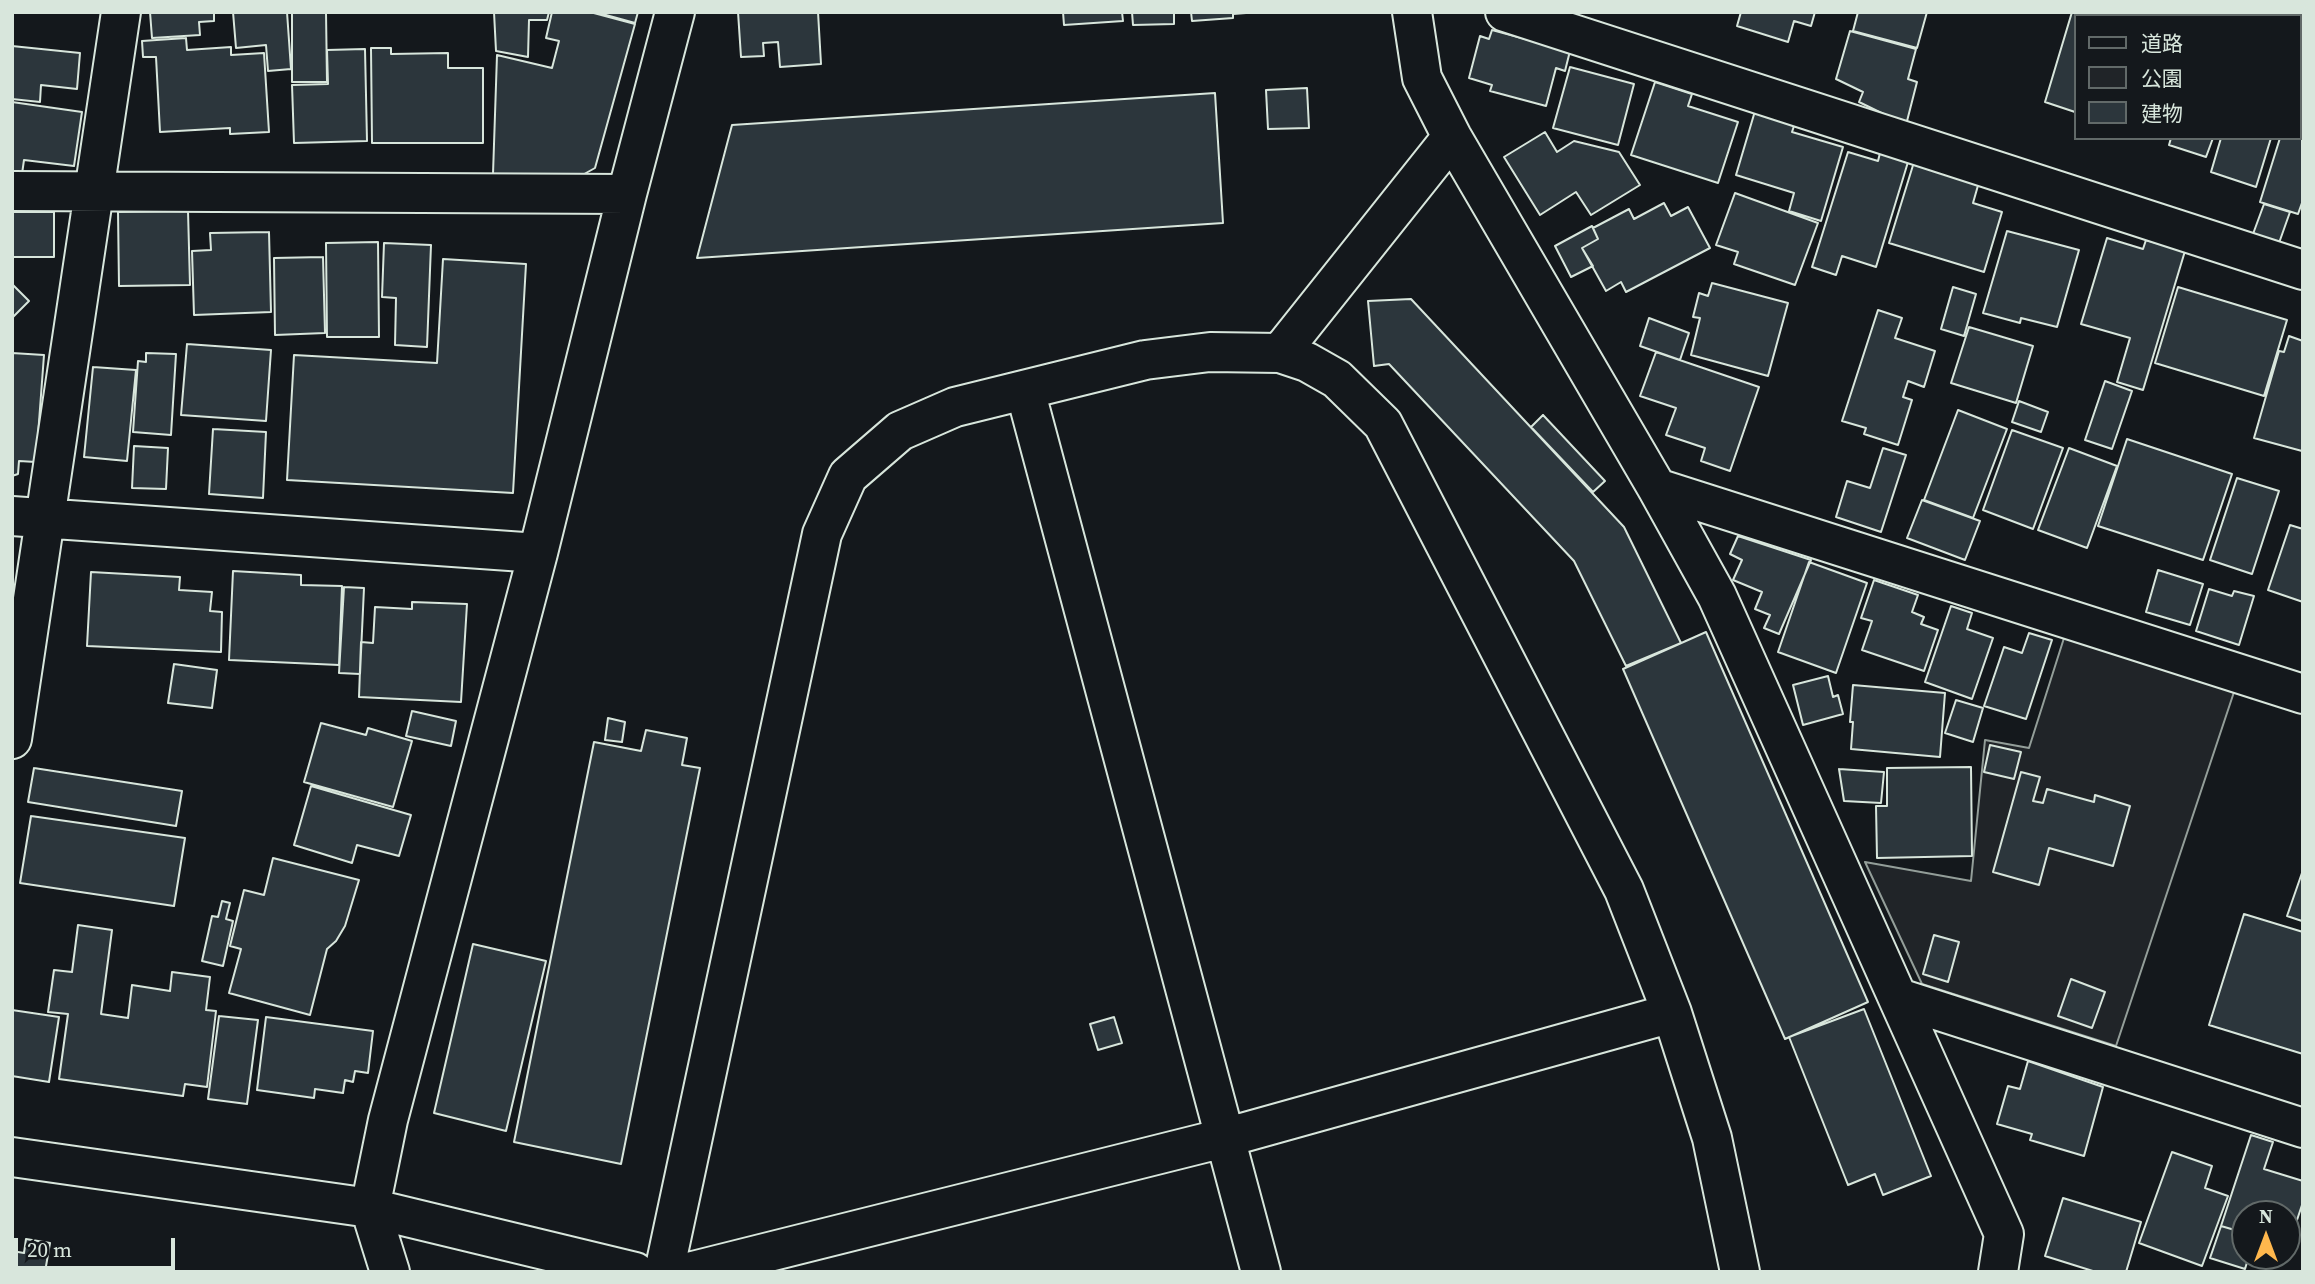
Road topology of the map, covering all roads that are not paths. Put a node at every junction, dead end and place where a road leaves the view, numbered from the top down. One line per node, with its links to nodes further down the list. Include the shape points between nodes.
1 (121, 12): 6 (street)
2 (675, 12): 8 (street)
3 (1412, 12): 5 (street, via 1422,78)
4 (1505, 12): 9 (street)
5 (1452, 137): 10 (street); 12 (street)
6 (93, 190): 7 (street); 8 (street); 13 (street)
7 (12, 191)
8 (627, 194): 14 (street)
9 (2303, 270)
10 (1280, 354): 11 (street, via 1210,352 1145,360); 18 (street, via 1307,362 1337,379 1383,424 1623,890)
11 (1025, 390): 20 (street); 25 (street, via 955,407 900,431 848,476 822,534)
12 (1657, 488): 15 (street); 17 (street, via 1717,596)
13 (29, 517): 14 (street); 16 (street)
14 (538, 553): 22 (street, via 388,1120)
15 (2303, 694)
16 (12, 739)
17 (1899, 998): 19 (street); 29 (street, via 2004,1234)
18 (1672, 1013): 20 (street); 28 (street, via 1712,1138)
19 (2303, 1128)
20 (1224, 1138): 26 (street); 27 (street)
21 (12, 1157): 22 (street)
22 (370, 1209): 23 (street); 24 (street)
23 (390, 1272)
24 (635, 1272)
25 (664, 1272)
26 (689, 1272)
27 (1261, 1272)
28 (1740, 1272)
29 (1998, 1272)

